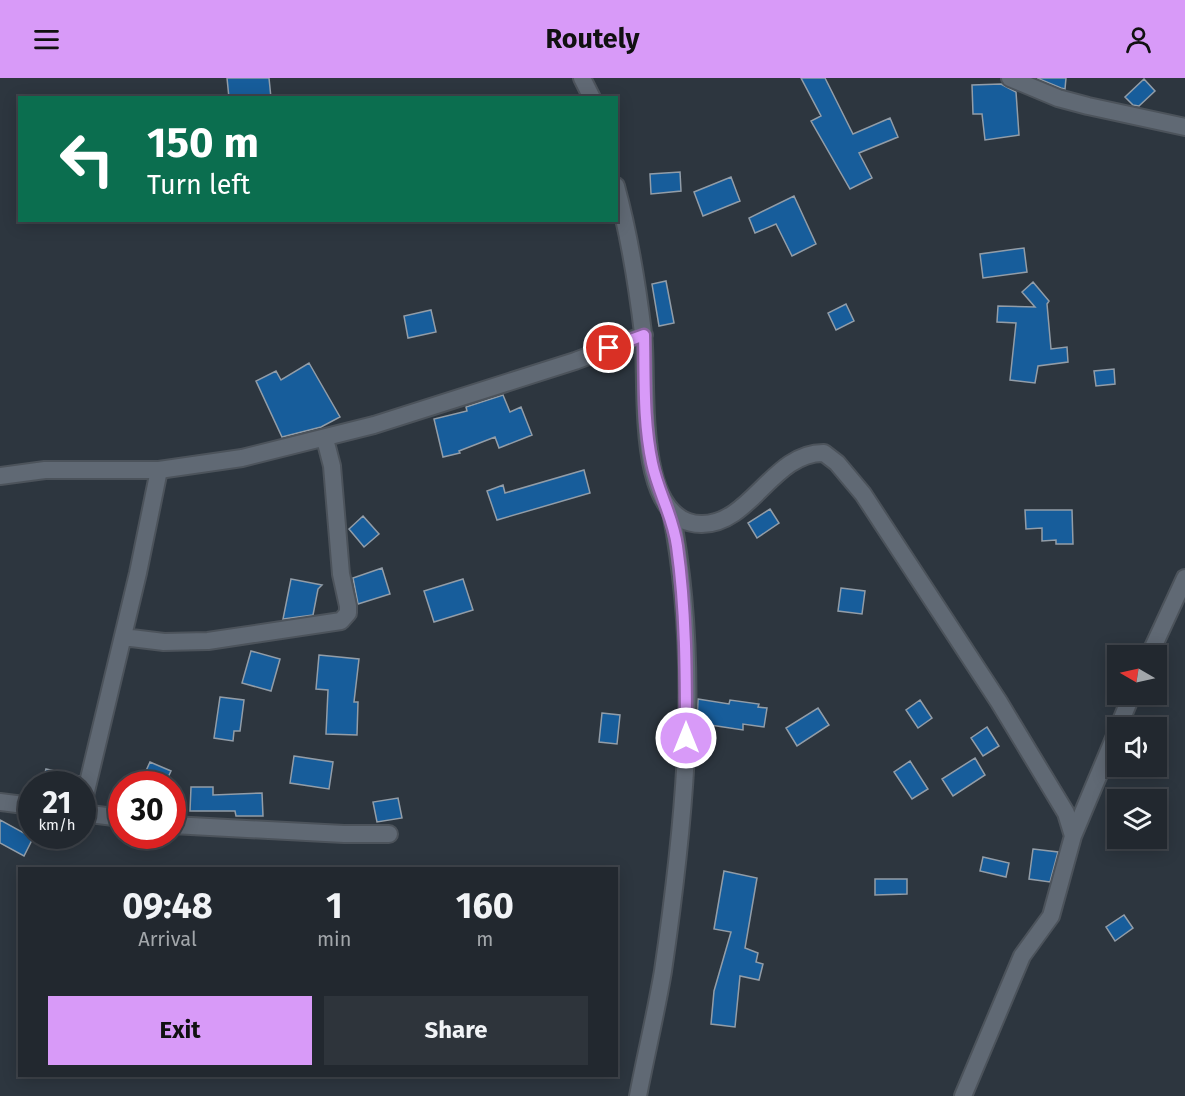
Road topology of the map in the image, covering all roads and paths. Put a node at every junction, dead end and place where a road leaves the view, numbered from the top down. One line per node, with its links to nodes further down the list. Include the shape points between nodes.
1 (582, 78): 3 (street)
2 (1010, 78): 4 (street, via 1068,100)
3 (591, 96)
4 (1185, 127)
5 (618, 193): 6 (street, via 628,230)
6 (644, 335): 7 (street, via 575,361); 10 (street, via 645,424 659,490)
7 (325, 439): 8 (street, via 242,458); 12 (street, via 332,466 341,574 348,606 341,621 208,641 164,642)
8 (159, 470): 9 (street, via 45,470); 12 (street)
9 (0, 476)
10 (670, 512): 20 (street, via 685,522 717,522 799,457 824,453 837,463 863,494 999,702 1066,813); 21 (street, via 686,627 682,813 663,971)
11 (1185, 578): 13 (street)
12 (123, 637): 15 (street)
13 (1154, 645)
14 (1107, 754): 20 (street)
15 (91, 771)
16 (0, 802): 17 (street)
17 (18, 804)
18 (186, 826): 19 (street)
19 (389, 834)
20 (1073, 836): 22 (street, via 1050,916 1022,956)
21 (638, 1096)
22 (963, 1096)

